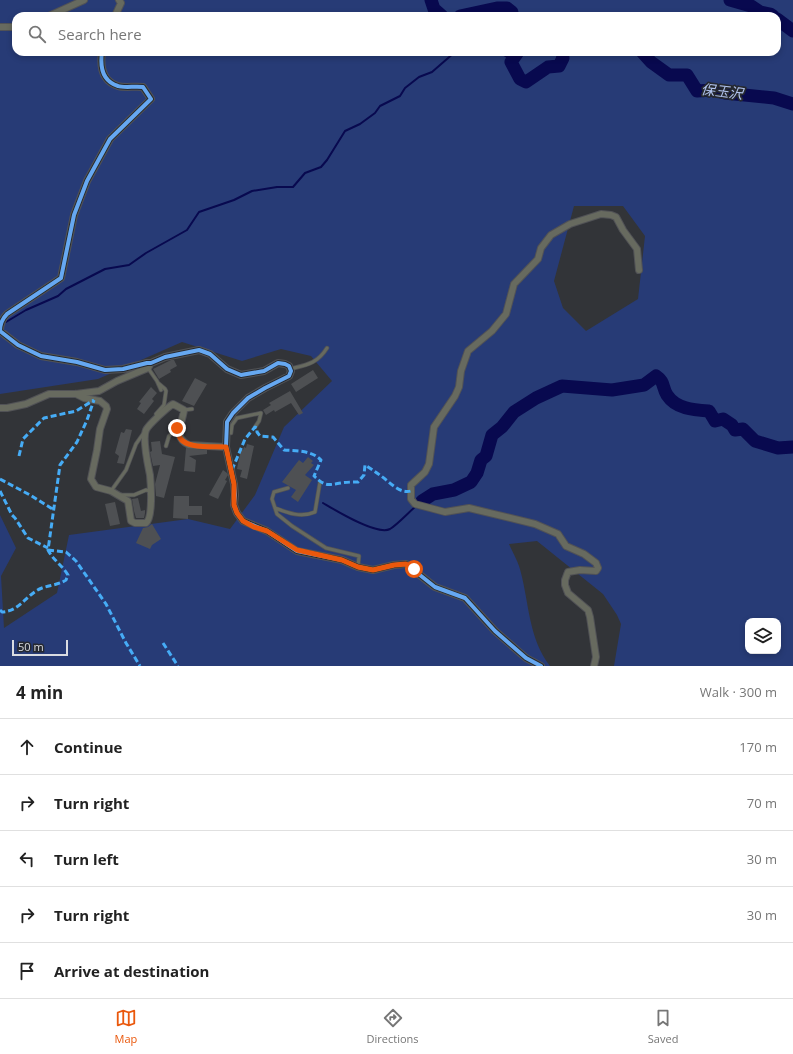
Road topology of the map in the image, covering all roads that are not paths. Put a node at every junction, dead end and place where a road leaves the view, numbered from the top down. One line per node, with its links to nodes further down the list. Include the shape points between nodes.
1 (84, 0): 3 (street)
2 (119, 0): 4 (street, via 121,3)
3 (58, 12)
4 (118, 12)
5 (0, 27): 6 (street)
6 (12, 27)
7 (102, 56): 10 (street, via 102,71 106,78 118,87 143,87 151,99 110,140 87,181 74,215 61,278 7,314 0,325 0,331 18,345 41,356 105,370 123,369 147,362)
8 (639, 270): 33 (street, via 637,249 616,217 611,215 601,214 576,222 551,235 541,248 538,259 514,284 506,314 492,331 468,351 455,396 434,427 429,464 411,485 411,499 415,504 444,512 469,508 535,524 558,534 566,546 596,563 596,571 568,572 565,580 568,593 588,610 596,657)
9 (327, 348): 11 (lane, via 312,364)
10 (149, 365): 11 (street, via 165,357 199,350 210,354 227,369 241,375 264,371 278,363 285,364); 12 (lane); 14 (street, via 99,391)
11 (290, 369): 22 (street, via 289,376 248,398 227,422)
12 (158, 384): 13 (lane); 18 (lane, via 166,391 164,405 156,414)
13 (161, 390)
14 (76, 394): 15 (street, via 49,394 26,404); 27 (street, via 100,401 106,406 90,479 96,487)
15 (0, 408)
16 (192, 409): 17 (lane)
17 (184, 410): 18 (street, via 173,404); 19 (street)
18 (158, 417): 21 (street)
19 (181, 425): 23 (lane, via 169,436); 24 (street, via 179,434 189,445)
20 (254, 427): 22 (lane, via 261,413 237,418 230,433)
21 (146, 430): 27 (lane, via 136,444 126,470); 28 (street, via 145,447)
22 (226, 432): 24 (street)
23 (166, 446)
24 (226, 447): 31 (street, via 234,484 234,505 243,521 267,531 297,550 342,560)
25 (320, 482): 30 (lane, via 314,512 299,515)
26 (288, 488): 30 (lane, via 274,492 272,499)
27 (111, 491): 29 (street)
28 (150, 491): 29 (lane); 29 (street, via 149,518 148,522 142,524 135,524 132,521 128,501)
29 (119, 495)
30 (275, 508): 31 (lane, via 277,514 292,526 326,548 359,556)
31 (358, 567): 32 (street, via 373,570 406,564 435,587 465,598 495,631 526,658)
32 (541, 666)
33 (594, 666)

